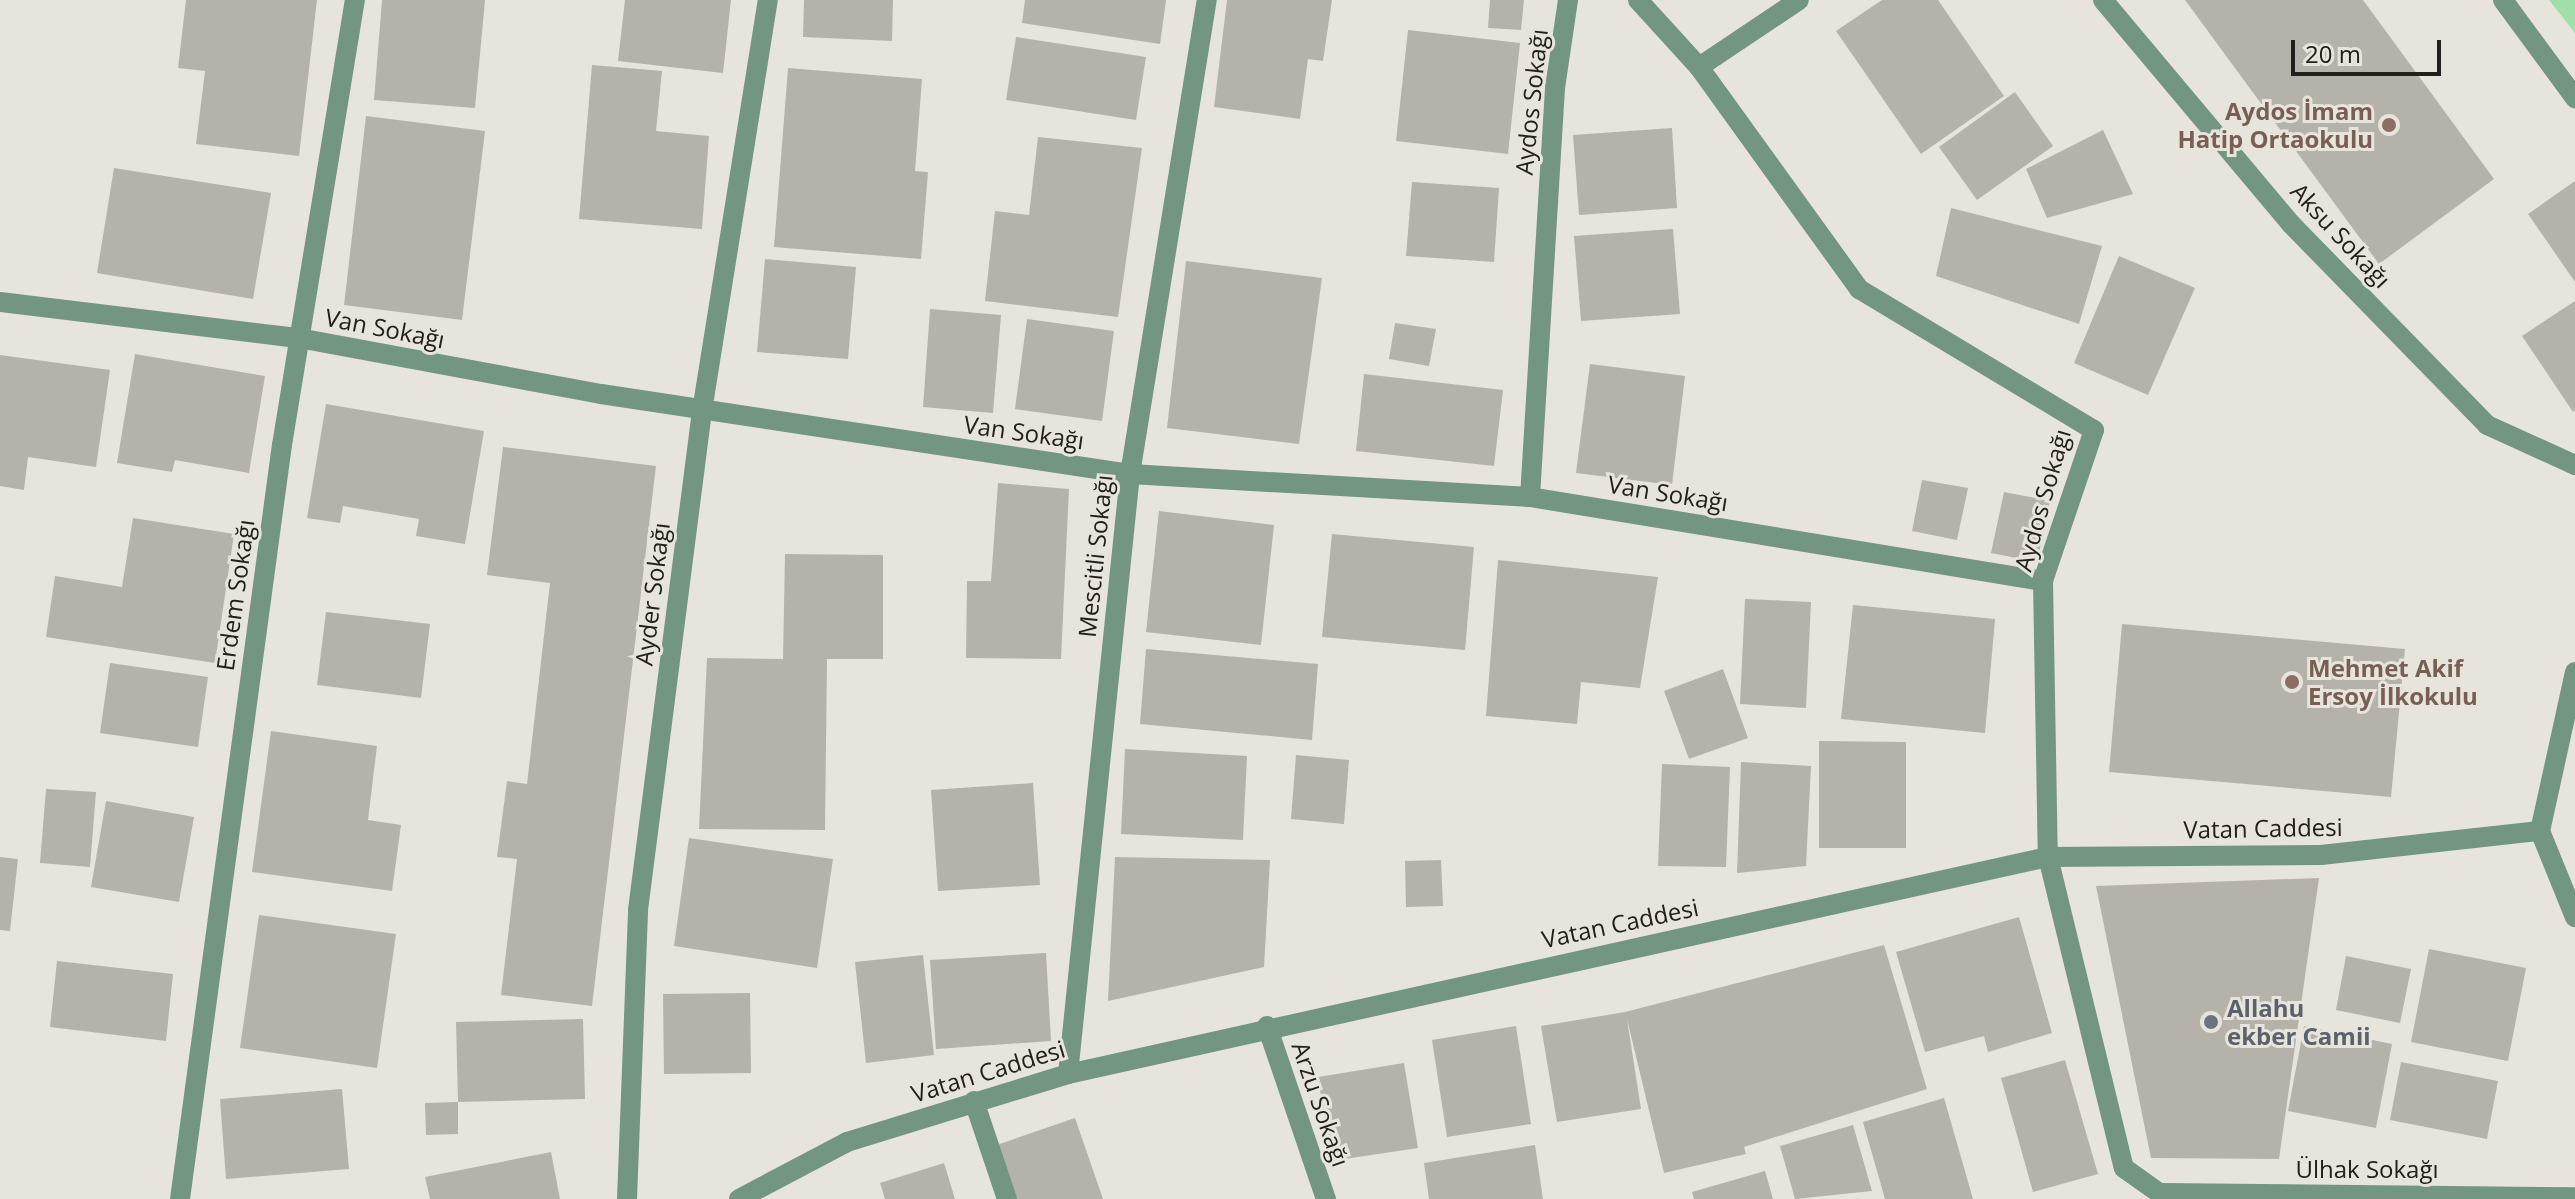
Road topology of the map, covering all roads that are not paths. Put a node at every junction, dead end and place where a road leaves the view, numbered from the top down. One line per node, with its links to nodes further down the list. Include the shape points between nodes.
1 (355, 0): 12 (street, Erdem Sokağı)
2 (768, 0): 13 (street, Ayder Sokağı)
3 (1207, 0): 15 (street, Mescitli Sokağı)
4 (1568, 0): 16 (street, Aydos Sokağı, via 1555,88)
5 (1638, 0): 9 (street, Aydos Sokağı)
6 (1799, 0): 9 (street)
7 (2103, 0): 14 (street, Aksu Sokağı, via 2291,224 2487,425)
8 (2503, 0): 10 (street)
9 (1699, 67): 17 (street, Aydos Sokağı, via 1859,289 2094,430)
10 (2575, 98)
11 (0, 302): 12 (street, Van Sokağı)
12 (304, 339): 13 (street, Van Sokağı); 27 (street, Erdem Sokağı, via 282,445)
13 (702, 411): 15 (street, Van Sokağı); 28 (street, Ayder Sokağı, via 638,910)
14 (2575, 465)
15 (1130, 474): 16 (street, Van Sokağı); 23 (street, Mescitli Sokağı)
16 (1530, 497): 17 (street, Van Sokağı)
17 (2043, 581): 20 (street, Aydos Sokağı)
18 (2575, 672): 19 (street)
19 (2540, 831): 20 (street, Vatan Caddesi, via 2321,855); 21 (street)
20 (2048, 857): 22 (street, Vatan Caddesi); 25 (street, Aydos Sokağı, via 2124,1168)
21 (2575, 917)
22 (1267, 1026): 23 (street, Vatan Caddesi); 31 (street, Arzu Sokağı)
23 (1068, 1074): 24 (street, Vatan Caddesi)
24 (974, 1101): 29 (street, Vatan Caddesi, via 847,1142); 30 (street)
25 (2160, 1196): 26 (street, Ülhak Sokağı); 32 (street, Ülhak Sokağı)
26 (2575, 1197)
27 (180, 1199)
28 (627, 1199)
29 (739, 1199)
30 (1007, 1199)
31 (1326, 1199)
32 (2134, 1199)

